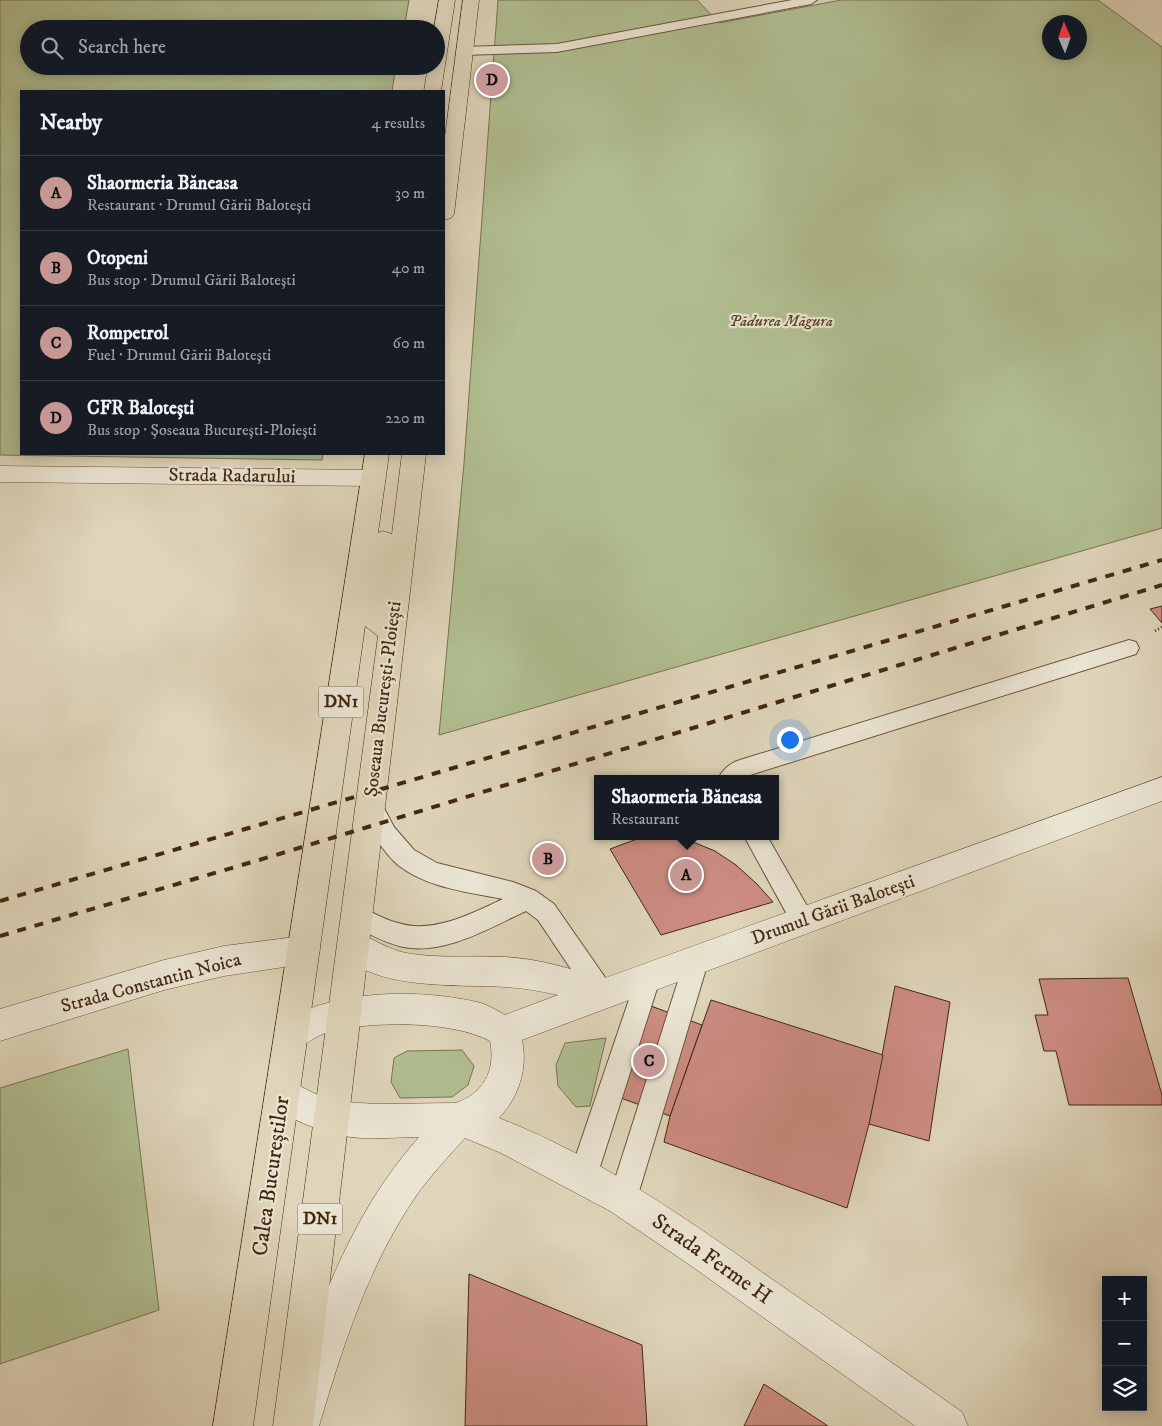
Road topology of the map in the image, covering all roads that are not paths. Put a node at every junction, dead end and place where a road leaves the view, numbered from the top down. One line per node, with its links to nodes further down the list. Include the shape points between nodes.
1 (447, 0): 4 (highway)
2 (471, 0): 5 (highway)
3 (811, 0): 5 (lane, via 556,48)
4 (444, 20)
5 (464, 51): 6 (highway); 9 (highway)
6 (445, 57)
7 (435, 75): 8 (highway)
8 (432, 90)
9 (445, 206)
10 (414, 455): 13 (highway, Șoseaua București-Ploiești / DN1)
11 (376, 466): 12 (street, Strada Radarului); 13 (highway, via 388,498 374,618); 22 (highway, Șoseaua București-Ploiești / DN1)
12 (0, 474)
13 (391, 632): 17 (highway, Șoseaua București-Ploiești / DN1)
14 (1130, 648): 15 (lane, via 740,769)
15 (733, 775)
16 (1162, 789): 20 (street, Drumul Gării Balotești)
17 (370, 804): 19 (lane, via 386,834 406,857 431,872 505,888); 21 (highway, Șoseaua București-Ploiești / DN1)
18 (756, 840): 20 (lane)
19 (528, 899): 21 (lane, via 452,932 404,936); 25 (lane, via 546,912)
20 (803, 921): 23 (street, Drumul Gării Balotești)
21 (356, 931): 25 (street, via 374,957 412,969 519,972); 26 (highway, DN1)
22 (306, 938): 27 (street, Strada Constantin Noica, via 164,975); 29 (highway, Calea Bucureștilor / DN1)
23 (697, 959): 24 (street, Drumul Gării Balotești); 34 (lane)
24 (649, 976): 25 (street, Drumul Gării Balotești); 33 (lane)
25 (602, 994): 28 (street, Drumul Gării Balotești)
26 (346, 1013): 28 (street, via 414,1009 445,1012 479,1018); 29 (street, via 304,1026); 31 (highway, DN1)
27 (0, 1025)
28 (504, 1031): 32 (street, via 509,1048 509,1067 503,1085 494,1100 478,1113)
29 (291, 1035): 30 (highway, Calea Bucureștilor / DN1)
30 (283, 1095): 31 (street, via 302,1107); 35 (highway, Calea Bucureștilor / DN1)
31 (333, 1118): 32 (street, via 358,1122); 36 (highway, DN1)
32 (459, 1119): 33 (street, Strada Ferme H, via 512,1140); 37 (street, via 398,1191 353,1271 333,1319)
33 (583, 1176): 34 (street, Strada Ferme H)
34 (623, 1198): 38 (street, Strada Ferme H)
35 (234, 1426)
36 (293, 1426)
37 (299, 1426)
38 (948, 1426)

